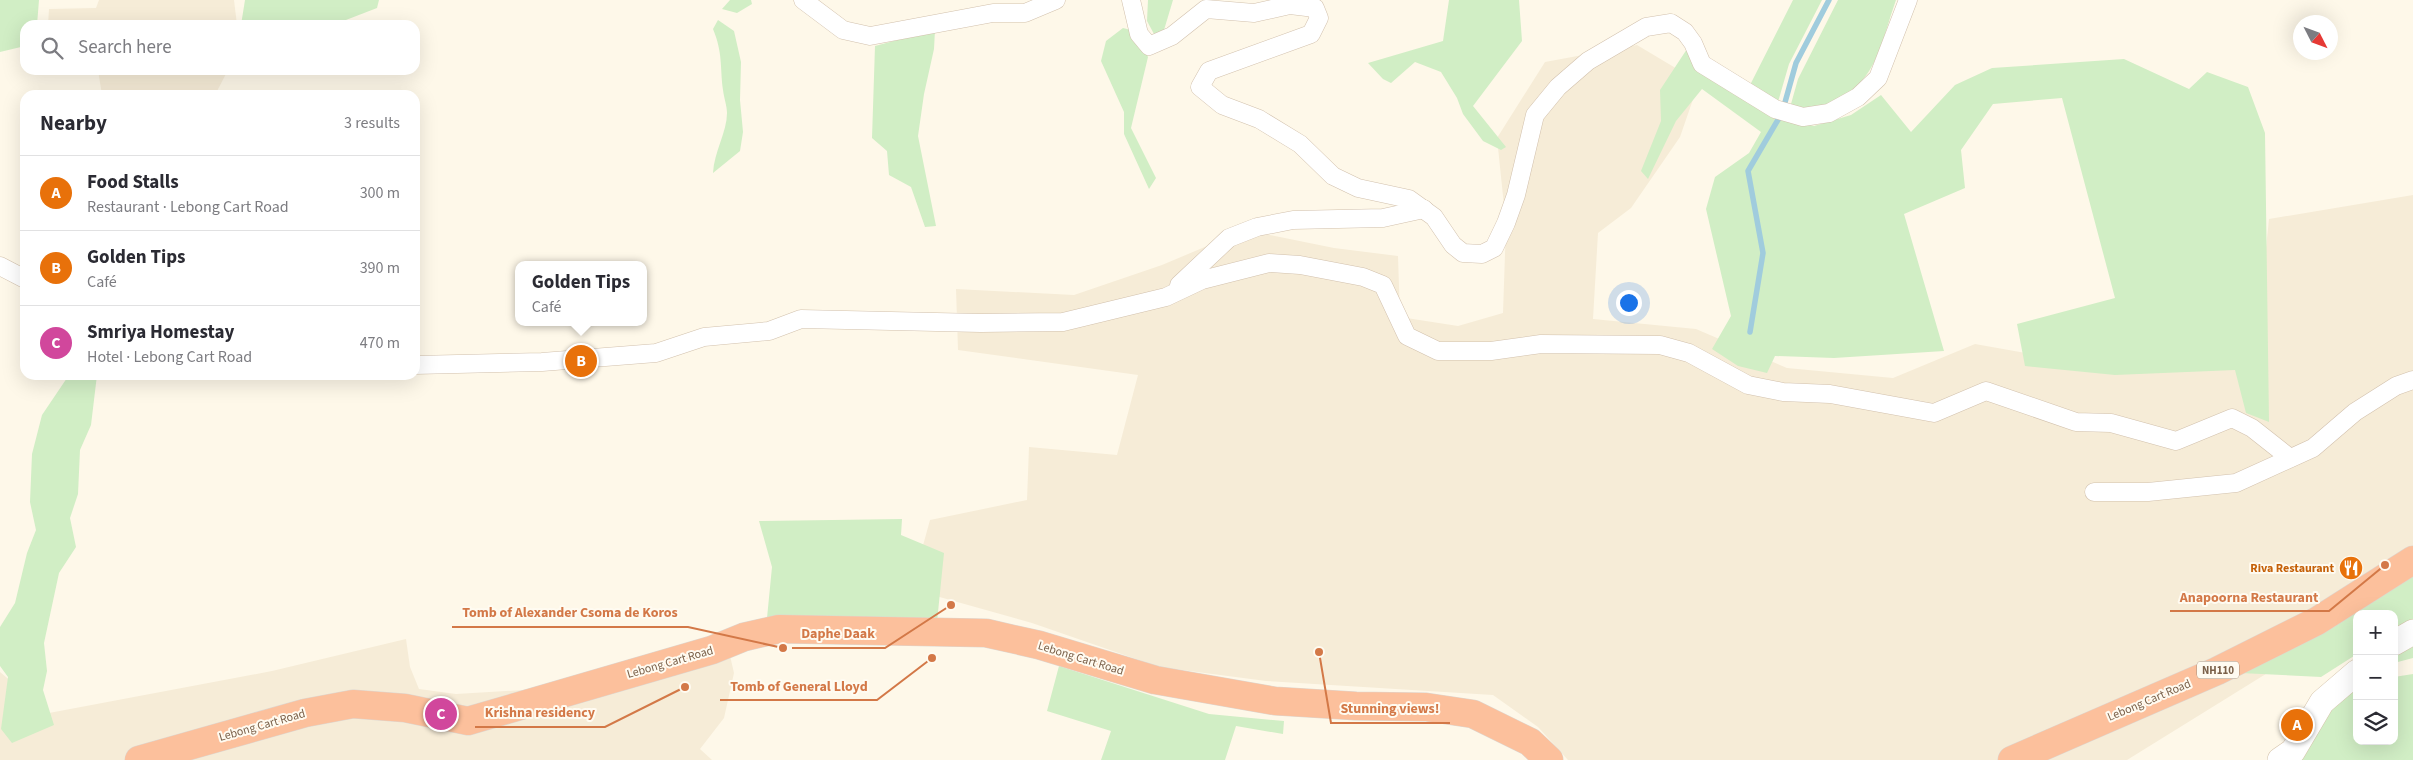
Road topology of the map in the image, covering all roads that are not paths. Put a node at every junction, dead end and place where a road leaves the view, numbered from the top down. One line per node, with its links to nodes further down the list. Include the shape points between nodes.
1 (803, 0): 2 (street, via 843,30 870,36 993,13 1025,13)
2 (1056, 0)
3 (1131, 0): 5 (street, via 1139,34 1149,46 1172,36 1206,10 1254,13 1290,5 1315,8 1319,18 1311,34 1209,71 1200,87 1222,106 1259,119 1300,144 1333,176 1358,188 1408,199)
4 (1908, 0): 5 (street, via 1878,78 1858,97 1830,112 1803,117 1775,109 1702,64 1689,38 1671,24 1646,27 1588,62 1558,87 1535,115 1516,195 1494,248 1482,254 1463,253)
5 (1424, 209): 8 (street, via 1383,218 1293,220 1257,227 1229,238)
6 (0, 266): 7 (street)
7 (20, 276)
8 (1166, 297): 9 (street, via 1063,322 801,319 769,331 704,337 656,353 542,362); 11 (street, via 1202,280 1269,263 1300,265 1364,277 1383,286 1407,336 1438,351 1491,351 1542,344 1660,345 1689,353 1748,385 1783,392 1830,394 1934,413 1986,391 2076,422 2111,422 2176,441 2232,418 2252,428)
9 (420, 364)
10 (2413, 380): 11 (street, via 2396,386 2355,412 2312,448)
11 (2290, 458): 12 (street, via 2236,483 2148,492)
12 (2094, 492)
13 (2413, 560): 19 (highway, Lebong Cart Road / NH110, via 2317,621 2217,671)
14 (2413, 632): 15 (main road)
15 (2398, 640)
16 (2353, 675): 20 (main road, via 2322,702 2293,751)
17 (139, 760): 18 (highway, Lebong Cart Road, via 305,713 353,704 405,708 468,721 779,628 986,634 1039,645 1155,680 1275,701 1426,707 1473,714 1530,742)
18 (1549, 760)
19 (2012, 760)
20 (2280, 760)

